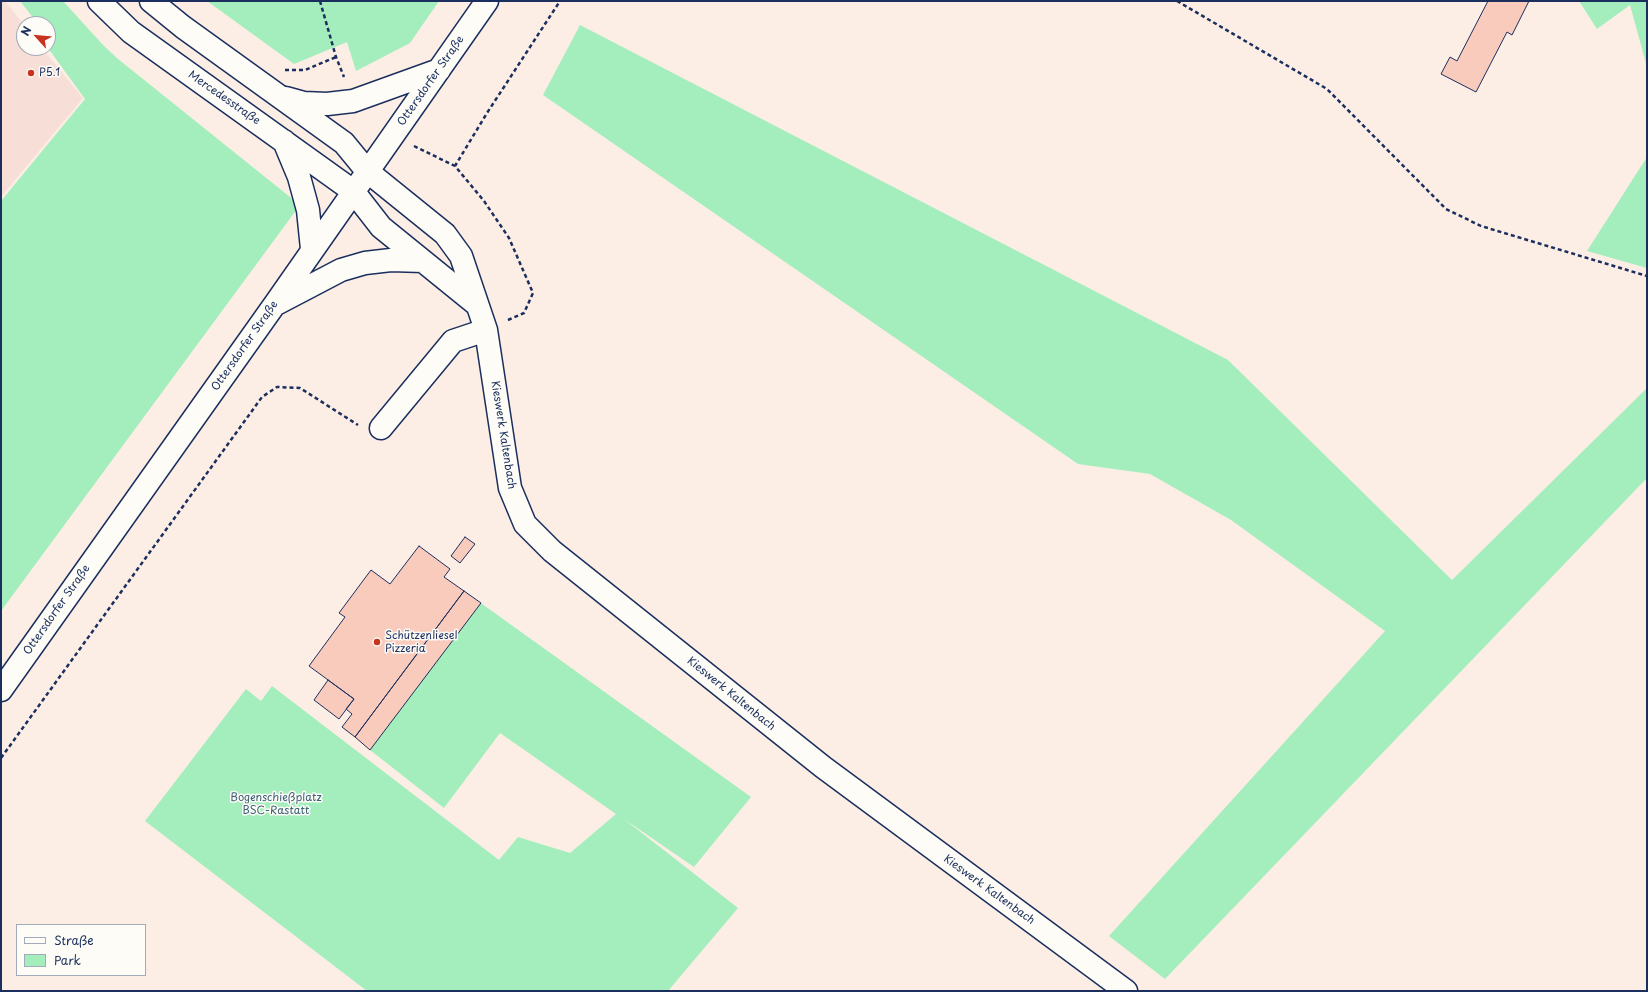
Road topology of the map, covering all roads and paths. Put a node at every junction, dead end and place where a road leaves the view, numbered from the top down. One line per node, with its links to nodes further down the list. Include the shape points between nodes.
1 (98, 1): 10 (street, Mercedesstraße, via 131,32)
2 (151, 1): 9 (street)
3 (487, 1): 8 (street, Ottersdorfer Straße)
4 (560, 1): 18 (path, via 455,166 484,201 509,238 533,293 524,313)
5 (1176, 1): 15 (path, via 1327,89 1446,209 1481,226)
6 (336, 57): 7 (path, via 305,70)
7 (282, 70)
8 (439, 70): 9 (street, via 353,101 327,104); 11 (street, Ottersdorfer Straße)
9 (281, 97): 11 (street, via 344,144)
10 (283, 140): 12 (street, Mercedesstraße); 13 (street, via 300,177 308,210)
11 (367, 171): 12 (street, Ottersdorfer Straße); 17 (street, Kieswerk Kaltenbach, via 445,234 461,256)
12 (353, 191): 13 (street, Ottersdorfer Straße); 14 (street, Kieswerk Kaltenbach, via 381,227)
13 (312, 249): 16 (street, Ottersdorfer Straße)
14 (423, 261): 16 (street, via 391,260 364,263 341,270); 17 (street, Kieswerk Kaltenbach)
15 (1647, 276)
16 (275, 304): 20 (street, Ottersdorfer Straße)
17 (476, 304): 18 (street, Kieswerk Kaltenbach)
18 (486, 330): 19 (street, via 453,341); 22 (street, Kieswerk Kaltenbach, via 510,488 525,524 552,551 822,767)
19 (381, 428): 21 (path, via 360,426 300,388 277,387 262,397)
20 (1, 690)
21 (1, 758)
22 (1126, 991)

